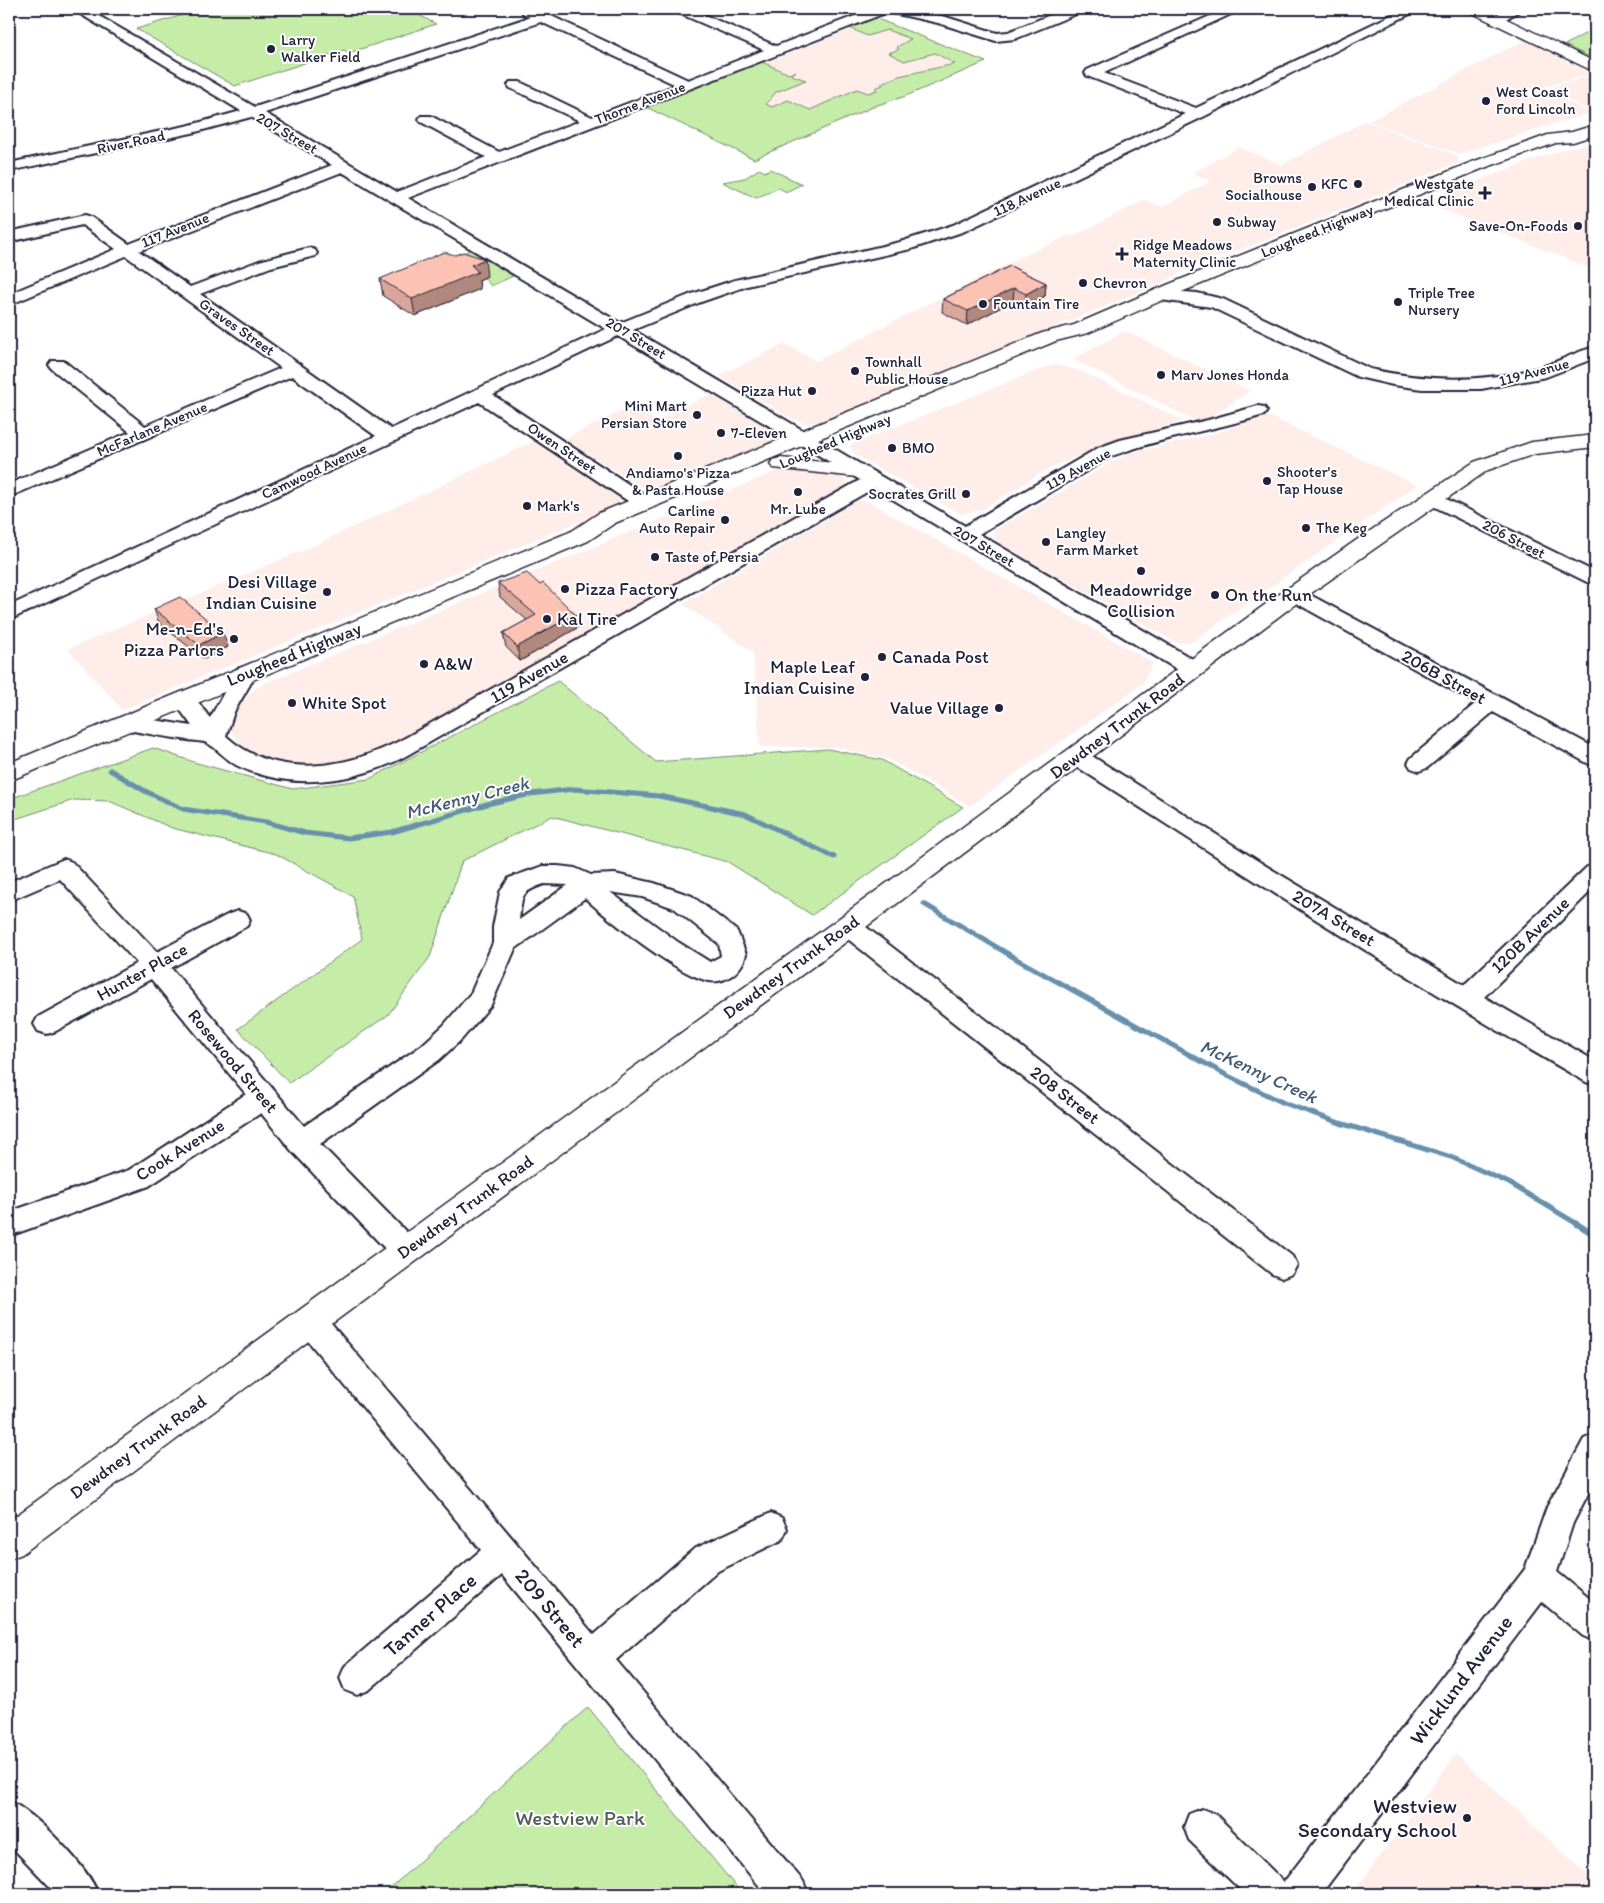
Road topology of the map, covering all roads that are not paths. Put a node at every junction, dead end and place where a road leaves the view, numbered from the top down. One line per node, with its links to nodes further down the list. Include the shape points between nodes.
1 (78, 9): 21 (street, 207 Street)
2 (524, 9): 15 (street)
3 (681, 9): 13 (street)
4 (719, 9): 13 (street)
5 (884, 9): 17 (street, Thorne Avenue)
6 (892, 9): 7 (street, via 996,37 1010,36)
7 (1076, 9)
8 (1236, 9): 14 (street)
9 (1414, 9): 22 (street, 118 Avenue)
10 (1475, 9): 16 (main road)
11 (1516, 9): 16 (street)
12 (1204, 11): 14 (street)
13 (698, 16): 17 (street)
14 (1221, 16): 22 (street, via 1092,73)
15 (542, 17): 20 (street); 21 (street, River Road, via 393,69)
16 (1496, 19): 18 (main road)
17 (777, 51): 20 (street, Thorne Avenue)
18 (1595, 68)
19 (515, 85): 25 (street)
20 (688, 85): 25 (street, Thorne Avenue)
21 (252, 113): 29 (street, 207 Street); 30 (street, River Road, via 182,132)
22 (1198, 114): 40 (street, 118 Avenue, via 940,236 741,283 686,301)
23 (426, 119): 28 (street)
24 (1595, 119): 27 (main road, Lougheed Highway, via 1564,129)
25 (592, 122): 28 (street, Thorne Avenue)
26 (1595, 130): 27 (main road, Lougheed Highway)
27 (1554, 138): 35 (main road, Lougheed Highway)
28 (498, 158): 31 (street, Thorne Avenue)
29 (344, 166): 31 (street, 207 Street); 33 (street, 117 Avenue)
30 (9, 168)
31 (397, 197): 40 (street, 207 Street)
32 (9, 237): 33 (street, Graves Street, via 85,220)
33 (127, 250): 36 (street, Graves Street); 38 (street, 117 Avenue)
34 (309, 253): 36 (street, via 265,264)
35 (1206, 276): 37 (main road, Lougheed Highway); 39 (street, via 1208,294)
36 (188, 293): 43 (street, Graves Street)
37 (1158, 295): 39 (street); 49 (main road, Lougheed Highway, via 1081,329 1049,337)
38 (9, 300)
39 (1217, 303): 41 (street, 119 Avenue, via 1364,374 1381,378 1437,384 1493,383 1569,364)
40 (620, 329): 44 (street, Camwood Avenue); 49 (street, 207 Street)
41 (1595, 352)
42 (58, 365): 46 (street)
43 (295, 368): 46 (street, McFarlane Avenue); 47 (street, Graves Street)
44 (479, 394): 47 (street, Camwood Avenue); 54 (street, Owen Street)
45 (1258, 411): 55 (street, 119 Avenue, via 1105,452)
46 (143, 433): 52 (street, McFarlane Avenue)
47 (389, 436): 59 (street, Camwood Avenue)
48 (1595, 441): 53 (main road, Dewdney Trunk Road, via 1532,448 1516,453 1481,466)
49 (811, 443): 50 (main road, Lougheed Highway); 51 (street, 207 Street); 54 (main road, Lougheed Highway)
50 (780, 464): 51 (main road); 56 (main road, Lougheed Highway, via 618,530)
51 (865, 476): 55 (street, 207 Street); 65 (street, 119 Avenue, via 432,732 379,760 349,768 292,773 264,768 230,751)
52 (9, 491)
53 (1432, 498): 57 (street, 206 Street); 58 (main road, Dewdney Trunk Road)
54 (644, 503): 56 (main road, Lougheed Highway, via 607,518)
55 (965, 534): 60 (street, 207 Street)
56 (580, 536): 61 (main road, Lougheed Highway)
57 (1595, 580)
58 (1294, 594): 60 (main road, Dewdney Trunk Road); 63 (street, 206B Street)
59 (9, 614)
60 (1194, 669): 66 (main road, Dewdney Trunk Road)
61 (245, 674): 62 (main road, Lougheed Highway); 65 (street, via 223,712)
62 (184, 700): 64 (main road, Lougheed Highway); 65 (street, 119 Avenue)
63 (1491, 702): 67 (street, 206B Street); 68 (street)
64 (128, 723): 65 (street); 69 (main road, Lougheed Highway)
65 (215, 737)
66 (1076, 756): 74 (main road, Dewdney Trunk Road); 77 (street, 207A Street, via 1266,877)
67 (1595, 758)
68 (1419, 763)
69 (9, 773)
70 (1595, 873): 77 (street, 120B Avenue)
71 (587, 884): 71 (street, via 594,893 705,970 716,972 731,961 733,946 728,938 683,902 616,883); 75 (street); 75 (street, via 575,877 544,875 518,884 512,892)
72 (9, 892): 76 (street, Rosewood Street, via 64,868)
73 (238, 920): 76 (street, Hunter Place)
74 (848, 926): 83 (main road, Dewdney Trunk Road); 84 (street, 208 Street)
75 (505, 943): 81 (street, via 482,998 453,1032 430,1052)
76 (154, 964): 78 (street, Hunter Place); 80 (street, Rosewood Street)
77 (1466, 998): 79 (street, 207A Street)
78 (47, 1024)
79 (1595, 1074)
80 (263, 1097): 81 (street, Rosewood Street); 82 (street, Cook Avenue, via 139,1178)
81 (301, 1142): 83 (street, Rosewood Street)
82 (9, 1224)
83 (405, 1250): 85 (main road, Dewdney Trunk Road)
84 (1282, 1264)
85 (310, 1321): 88 (main road, Dewdney Trunk Road); 89 (street, 209 Street)
86 (1595, 1449): 90 (street, Wicklund Avenue, via 1558,1518)
87 (771, 1528): 92 (street, via 706,1560)
88 (9, 1542)
89 (503, 1552): 92 (street, 209 Street); 93 (street, Tanner Place)
90 (1539, 1578): 91 (street); 99 (street, Wicklund Avenue)
91 (1595, 1624)
92 (593, 1658): 97 (street, 209 Street)
93 (357, 1678)
94 (9, 1819): 96 (street, via 61,1870)
95 (1202, 1827): 98 (street)
96 (80, 1894)
97 (790, 1894)
98 (1271, 1894)
99 (1298, 1894)

